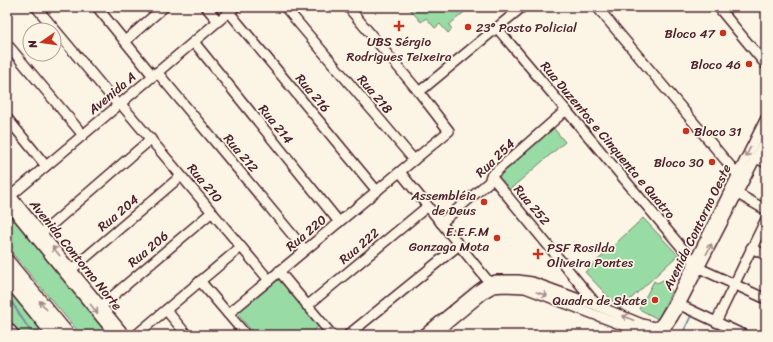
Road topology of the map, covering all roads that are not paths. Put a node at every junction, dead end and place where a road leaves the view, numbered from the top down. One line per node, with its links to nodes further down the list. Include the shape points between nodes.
1 (36, 7): 19 (street, Rua 210)
2 (97, 7): 13 (street, Rua 212)
3 (164, 7): 13 (street)
4 (206, 7): 11 (street)
5 (285, 7): 27 (street, Rua 218)
6 (348, 7): 18 (street)
7 (522, 7): 12 (street)
8 (597, 7): 31 (street)
9 (718, 7): 16 (street)
10 (232, 10): 11 (street, Avenida A); 35 (street, Rua 216)
11 (218, 21): 14 (street, Avenida A)
12 (497, 28): 18 (street); 20 (street, Rua Duzentos e Cinquenta e Quatro)
13 (125, 40): 17 (street, Rua 212)
14 (194, 42): 17 (street, Avenida A); 42 (street, Rua 214)
15 (7, 44): 23 (street)
16 (766, 65)
17 (155, 74): 19 (street, Avenida A); 48 (street, Rua 212)
18 (419, 92): 27 (street, Rua 220, via 449,131)
19 (119, 104): 23 (street, Avenida A); 25 (street, Rua 210)
20 (566, 110): 33 (street, Rua 254); 51 (street, Rua Duzentos e Cinquenta e Quatro)
21 (7, 118): 29 (street)
22 (765, 124): 31 (street, Avenida Contorno Oeste, one-way to 31)
23 (83, 135): 29 (street, Avenida A)
24 (766, 138): 26 (street, Avenida Contorno Oeste)
25 (151, 140): 32 (street, Rua 210); 44 (street)
26 (756, 158): 28 (street); 34 (street, Avenida Contorno Oeste)
27 (414, 160): 30 (street, Rua 220)
28 (766, 163)
29 (46, 166): 37 (street, Avenida A)
30 (400, 172): 35 (street, Rua 220); 38 (street)
31 (738, 174): 34 (street); 51 (street, Avenida Contorno Oeste)
32 (182, 176): 40 (street, Rua 210); 52 (street, Rua 204)
33 (491, 176): 43 (street, Rua 254, via 489,182); 64 (street, Rua 252)
34 (746, 179): 36 (street, Avenida Contorno Oeste)
35 (377, 191): 42 (street, Rua 220)
36 (738, 194): 39 (street); 51 (street, Avenida Contorno Oeste, one-way to 36)
37 (8, 197): 44 (street, Avenida Contorno Norte); 59 (street, Avenida Contorno Norte)
38 (428, 206): 43 (street); 63 (street, Rua 222)
39 (766, 210)
40 (212, 212): 46 (street, Rua 210); 62 (street, Rua 206)
41 (766, 219): 47 (street)
42 (339, 222): 48 (street, Rua 220)
43 (441, 223): 45 (street)
44 (42, 233): 52 (street, Avenida Contorno Norte, one-way to 44)
45 (459, 245): 57 (street); 79 (street)
46 (241, 247): 55 (street, Rua 210); 56 (street)
47 (751, 248): 49 (street); 58 (street)
48 (305, 250): 53 (street, Rua 220)
49 (766, 255)
50 (7, 261): 72 (highway, one-way to 50)
51 (696, 265): 58 (street); 61 (street, Avenida Contorno Oeste); 69 (street, Avenida Contorno Oeste)
52 (71, 270): 59 (street, Avenida Contorno Norte)
53 (279, 272): 55 (street, Rua 220); 63 (street)
54 (7, 277): 71 (highway)
55 (269, 280): 66 (street, Rua 220)
56 (200, 281): 65 (street); 66 (street)
57 (491, 285): 64 (street, via 502,279 532,282); 69 (street, one-way to 69, via 525,288 643,333 650,334); 80 (street); 81 (street)
58 (734, 285): 60 (street); 67 (street)
59 (82, 288): 62 (street, Avenida Contorno Norte); 73 (street, Avenida Contorno Norte, one-way to 73)
60 (766, 300)
61 (680, 305): 67 (street); 69 (street, Avenida Contorno Oeste, via 670,324)
62 (101, 306): 74 (street, Avenida Contorno Norte)
63 (308, 306): 78 (street)
64 (598, 306): 69 (street, one-way to 64, via 650,327)
65 (166, 310): 75 (street); 76 (street)
66 (228, 314): 77 (street)
67 (716, 322): 82 (street)
68 (7, 326): 70 (street)
69 (660, 328)
70 (14, 335)
71 (54, 335)
72 (68, 335)
73 (114, 335)
74 (125, 335)
75 (136, 335)
76 (186, 335)
77 (246, 335)
78 (332, 335)
79 (348, 335)
80 (423, 335)
81 (434, 335)
82 (744, 335)

